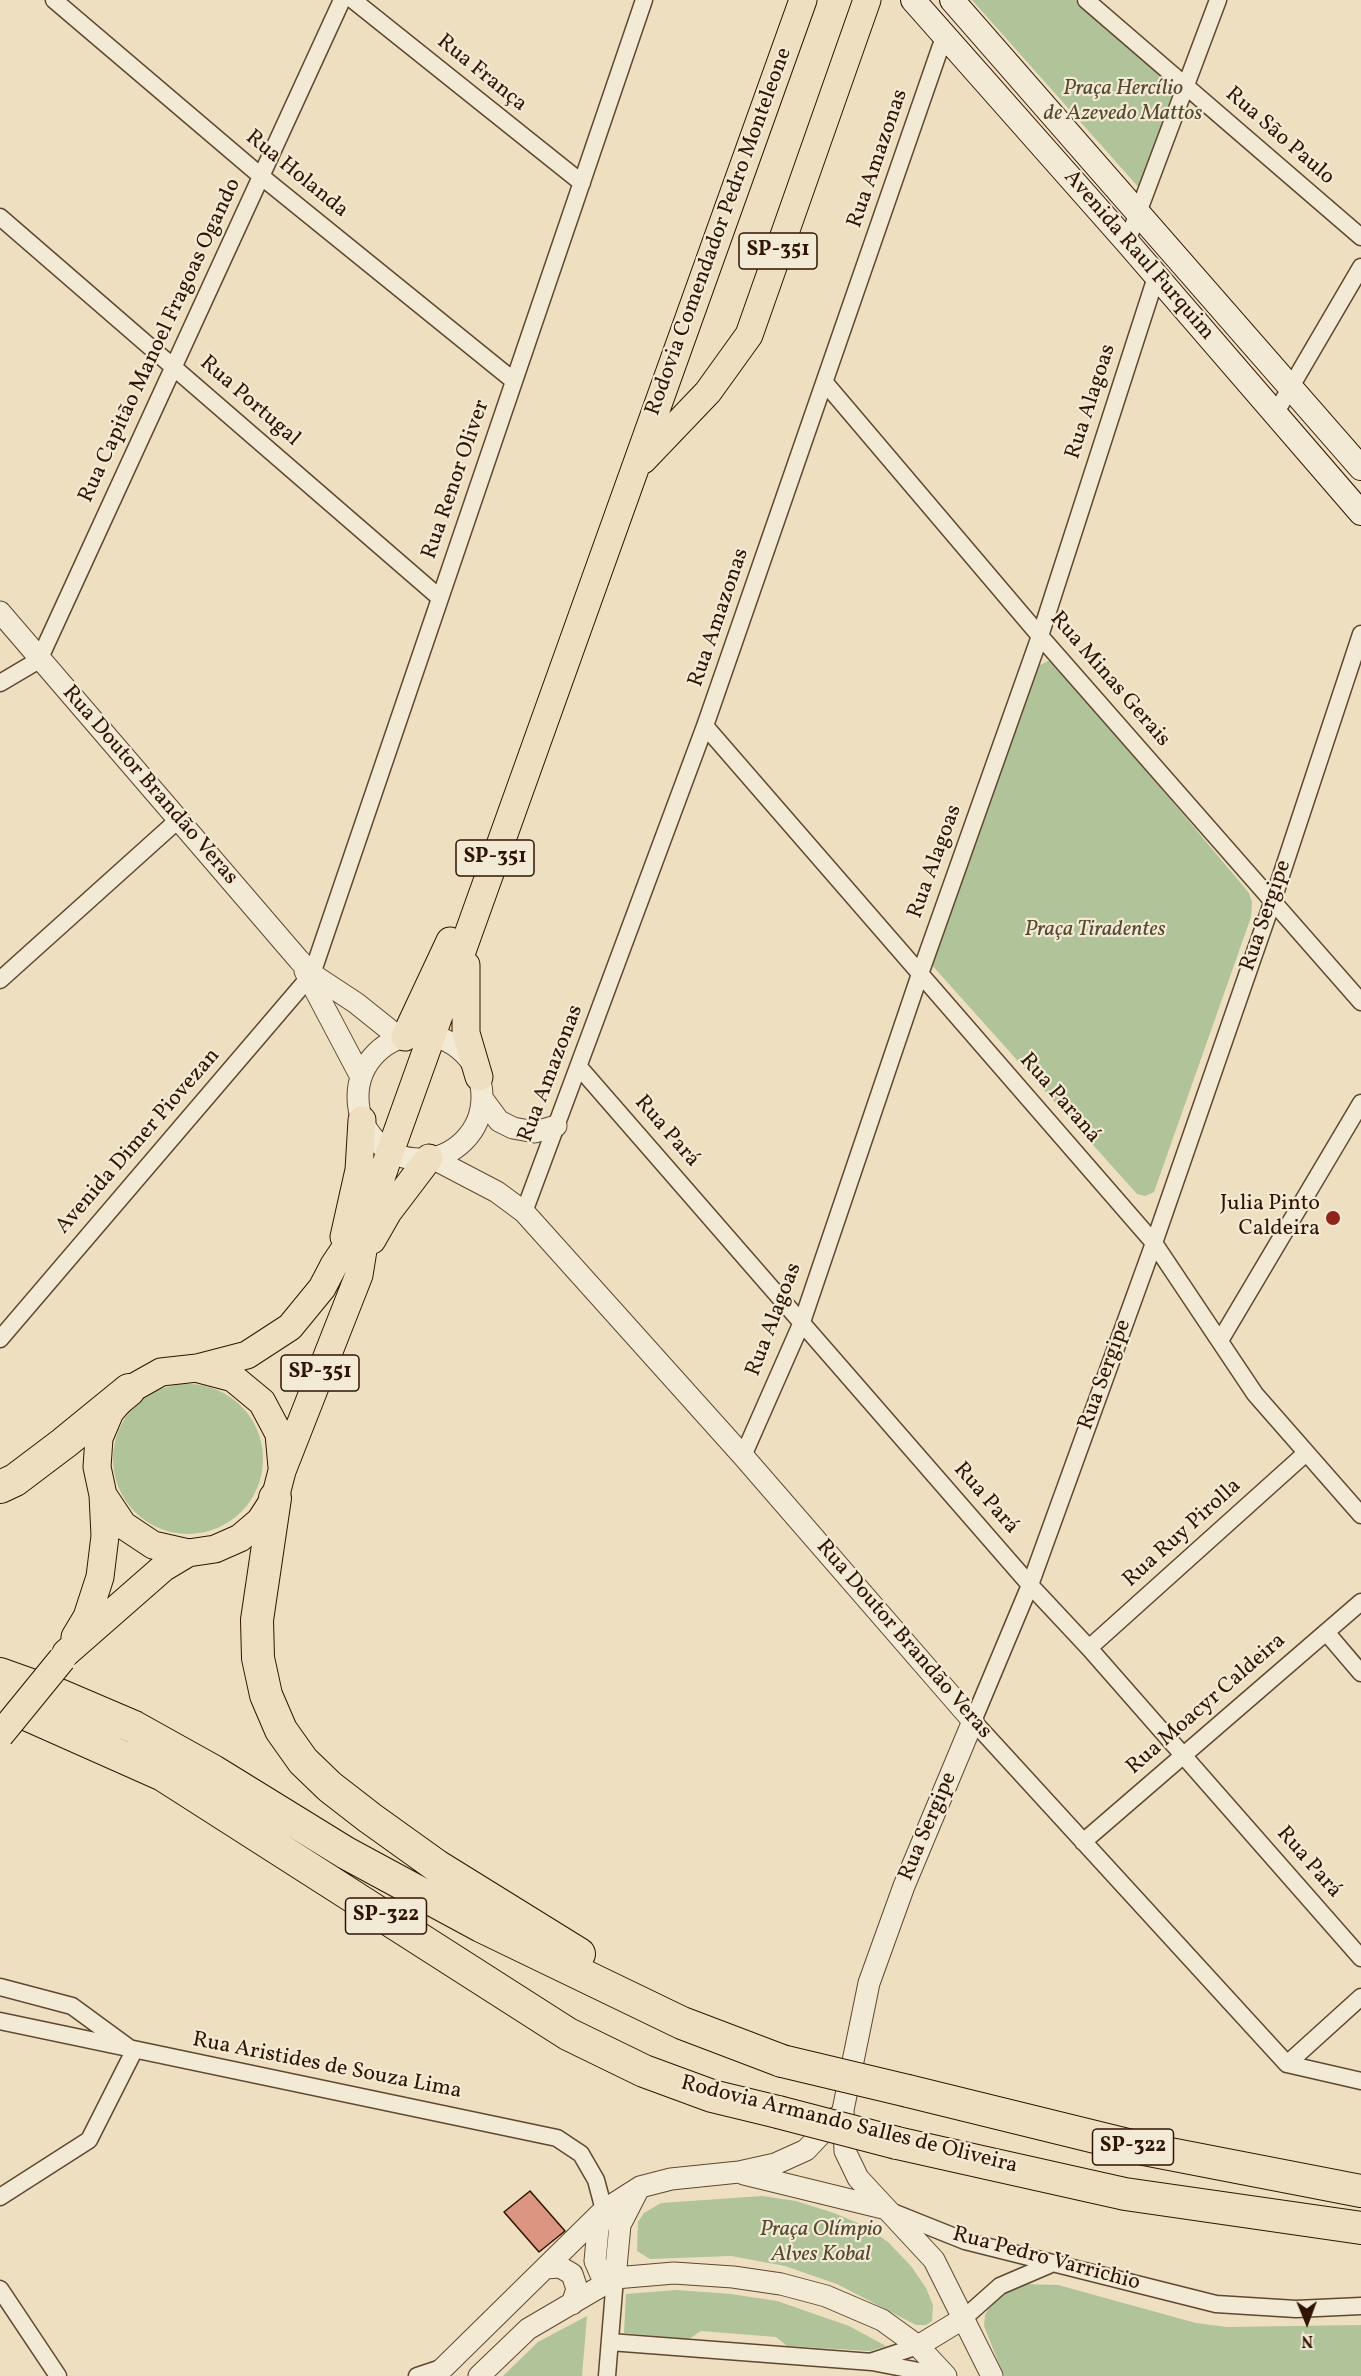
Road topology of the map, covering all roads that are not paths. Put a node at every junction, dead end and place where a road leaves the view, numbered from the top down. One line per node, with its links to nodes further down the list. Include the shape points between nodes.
1 (54, 0): 13 (street, Rua Holanda)
2 (342, 0): 13 (street, Rua Capitão Manoel Fragoas Ogando)
3 (353, 0): 14 (street, Rua França)
4 (644, 0): 14 (street, Rua Renor Oliver)
5 (803, 0): 26 (main road, Rodovia Comendador Pedro Monteleone / SP-351)
6 (867, 0): 26 (main road, Rodovia Comendador Pedro Monteleone / SP-351, via 749,335 708,392)
7 (913, 0): 11 (main road, Avenida Raul Furquim)
8 (1086, 0): 12 (street, Rua São Paulo)
9 (1218, 0): 12 (street)
10 (955, 1): 15 (main road, Avenida Raul Furquim)
11 (945, 34): 18 (main road, Avenida Raul Furquim); 23 (street, Rua Amazonas)
12 (1187, 87): 15 (street); 17 (street, Rua São Paulo)
13 (262, 177): 21 (street, Rua Capitão Manoel Fragoas Ogando); 22 (street, Rua Holanda)
14 (582, 183): 22 (street, Rua Renor Oliver)
15 (1138, 213): 18 (street); 24 (main road, Avenida Raul Furquim)
16 (0, 217): 21 (street, Rua Portugal)
17 (1361, 237)
18 (1127, 242): 20 (main road, Avenida Raul Furquim)
19 (1361, 267): 24 (street)
20 (1156, 277): 25 (main road, Avenida Raul Furquim); 32 (street, Rua Alagoas)
21 (174, 367): 29 (street, Rua Portugal); 33 (street, Rua Capitão Manoel Fragoas Ogando)
22 (514, 381): 29 (street, Rua Renor Oliver)
23 (826, 384): 32 (street, Rua Minas Gerais); 35 (street, Rua Amazonas)
24 (1290, 387): 25 (street); 27 (main road, Avenida Raul Furquim)
25 (1275, 414): 28 (main road, Avenida Raul Furquim)
26 (638, 465): 36 (main road, Rodovia Comendador Pedro Monteleone / SP-351)
27 (1361, 468)
28 (1361, 513)
29 (440, 598): 40 (street, Rua Renor Oliver)
30 (0, 612): 33 (street, Rua Doutor Brandão Veras)
31 (1361, 634): 38 (street, Rua Sergipe)
32 (1040, 636): 38 (street, Rua Minas Gerais); 41 (street, Rua Alagoas)
33 (39, 660): 34 (street); 37 (street, Rua Doutor Brandão Veras)
34 (0, 682)
35 (705, 726): 41 (street, Rua Paraná); 46 (street, Rua Amazonas)
36 (510, 812): 39 (main road, Rodovia Comendador Pedro Monteleone / SP-351); 45 (main road)
37 (178, 820): 40 (street, Rua Doutor Brandão Veras); 42 (street)
38 (1273, 900): 43 (street, Rua Minas Gerais); 56 (street, Rua Sergipe)
39 (472, 925): 44 (main road, Rodovia Comendador Pedro Monteleone / SP-351); 48 (main road, via 464,1007 466,1033)
40 (307, 970): 45 (street); 47 (street, Rua Doutor Brandão Veras); 60 (street, Avenida Dimer Piovezan)
41 (920, 974): 56 (street, Rua Paraná); 59 (street, Rua Alagoas)
42 (0, 980)
43 (1361, 1002)
44 (432, 1037): 45 (street); 48 (street, via 452,1045 468,1059); 52 (main road, Rodovia Comendador Pedro Monteleone / SP-351)
45 (403, 1038): 47 (street, via 386,1045 371,1059)
46 (579, 1067): 51 (street, Rua Amazonas); 59 (street, Rua Pará)
47 (361, 1077): 50 (street, via 357,1098)
48 (480, 1088): 51 (street, via 499,1121 513,1128 535,1132); 53 (street, via 478,1119 468,1137 451,1151)
49 (1361, 1103): 61 (street)
50 (362, 1120): 52 (street, via 378,1144); 57 (main road, via 359,1170 350,1218)
51 (556, 1126): 54 (street, Rua Amazonas)
52 (390, 1152): 53 (street, via 410,1159); 55 (main road, Rodovia Comendador Pedro Monteleone / SP-351)
53 (430, 1158): 54 (street, Rua Doutor Brandão Veras, via 497,1192); 58 (main road, via 388,1212)
54 (524, 1212): 65 (street, Rua Doutor Brandão Veras)
55 (369, 1214): 57 (main road, Rodovia Comendador Pedro Monteleone / SP-351); 58 (main road, Rodovia Comendador Pedro Monteleone / SP-351)
56 (1154, 1242): 61 (street, Rua Paraná); 71 (street, Rua Sergipe)
57 (334, 1265): 62 (main road, Rodovia Comendador Pedro Monteleone / SP-351, via 307,1309 283,1332 246,1355)
58 (359, 1275): 66 (main road, Rodovia Comendador Pedro Monteleone / SP-351)
59 (802, 1322): 65 (street, Rua Alagoas); 71 (street, Rua Pará)
60 (0, 1339)
61 (1221, 1339): 64 (street, Rua Paraná, via 1255,1394)
62 (197, 1368): 63 (main road, Rodovia Comendador Pedro Monteleone / SP-351, via 161,1372); 66 (main road, SP-351, via 233,1378 262,1402 279,1434)
63 (129, 1390): 67 (highway, via 15,1480); 68 (main road, SP-351, via 110,1412 99,1438 97,1467)
64 (1306, 1453): 69 (street, Rua Paraná); 74 (street, Rua Ruy Pirolla)
65 (743, 1456): 79 (street, Rua Doutor Brandão Veras)
66 (278, 1484): 70 (main road, Rodovia Comendador Pedro Monteleone / SP-351, via 260,1521 240,1538 215,1550); 89 (highway, via 257,1620 258,1658 266,1695 281,1730 303,1761 330,1787 437,1866)
67 (0, 1487)
68 (103, 1495): 70 (main road, SP-351, via 130,1530 153,1545); 75 (main road, SP-351, via 105,1536 100,1577 87,1617)
69 (1361, 1515)
70 (188, 1553): 75 (main road, Rodovia Comendador Pedro Monteleone / SP-351, via 124,1600)
71 (1030, 1585): 74 (street, Rua Pará); 79 (street, Rua Sergipe)
72 (1361, 1602): 73 (street, Rua Moacyr Caldeira)
73 (1326, 1632): 76 (street); 83 (street, Rua Moacyr Caldeira)
74 (1089, 1648): 83 (street, Rua Pará)
75 (64, 1656): 81 (main road, Rodovia Comendador Pedro Monteleone / SP-351, bridge)
76 (1361, 1673)
77 (0, 1674): 89 (highway, Rodovia Armando Salles de Oliveira / SP-322, via 134,1727 346,1853 471,1920)
78 (0, 1706): 82 (highway, Rodovia Armando Salles de Oliveira / SP-322)
79 (973, 1721): 84 (street, Rua Doutor Brandão Veras); 93 (street, Rua Sergipe, via 904,1886 869,1983)
80 (0, 1722): 82 (highway)
81 (0, 1735)
82 (116, 1754): 100 (highway, Rodovia Armando Salles de Oliveira / SP-322, bridge, via 173,1781 568,2034 654,2075 712,2096 897,2143 1125,2194)
83 (1184, 1755): 84 (street, Rua Moacyr Caldeira); 85 (street, Rua Pará)
84 (1083, 1842): 91 (street, Rua Doutor Brandão Veras)
85 (1361, 1958)
86 (0, 1987): 90 (street, via 72,2006)
87 (1361, 1997): 91 (street)
88 (0, 2020): 90 (street, Rua Aristides de Souza Lima)
89 (682, 2023): 96 (highway, Rodovia Armando Salles de Oliveira / SP-322, bridge, via 782,2061 1144,2150)
90 (134, 2050): 97 (street, via 89,2140); 99 (street, Rua Aristides de Souza Lima, via 557,2138 581,2154 596,2180)
91 (1287, 2064): 92 (street)
92 (1361, 2081)
93 (843, 2110): 94 (street, via 806,2150 775,2164); 98 (street, Rua Sergipe, via 844,2151 858,2178)
94 (739, 2172): 95 (street, via 671,2179); 98 (street, Rua Pedro Varrichio)
95 (640, 2187): 99 (street); 103 (street, via 620,2225)
96 (1361, 2192)
97 (0, 2197)
98 (883, 2208): 101 (street, Rua Pedro Varrichio, via 965,2241); 107 (street, Rua Sergipe, via 934,2260)
99 (604, 2210): 102 (street); 103 (street, via 595,2261)
100 (1361, 2228)
101 (1049, 2265): 106 (street, Rua Pedro Varrichio, via 1216,2304 1296,2309); 107 (street, via 1000,2286)
102 (545, 2268): 105 (street, via 560,2267 572,2274 577,2289); 111 (street)
103 (610, 2281): 105 (street); 108 (street); 109 (street, via 674,2273 781,2284 826,2296 882,2319)
104 (2, 2297): 112 (street)
105 (572, 2304): 114 (street, via 528,2329)
106 (1361, 2307)
107 (964, 2318): 109 (street); 117 (street, Rua Sergipe)
108 (610, 2342): 110 (street); 115 (street)
109 (918, 2346): 110 (street); 116 (street)
110 (872, 2362): 116 (street)
111 (440, 2372): 113 (street)
112 (58, 2376)
113 (417, 2376)
114 (479, 2376)
115 (607, 2376)
116 (946, 2376)
117 (992, 2376)

